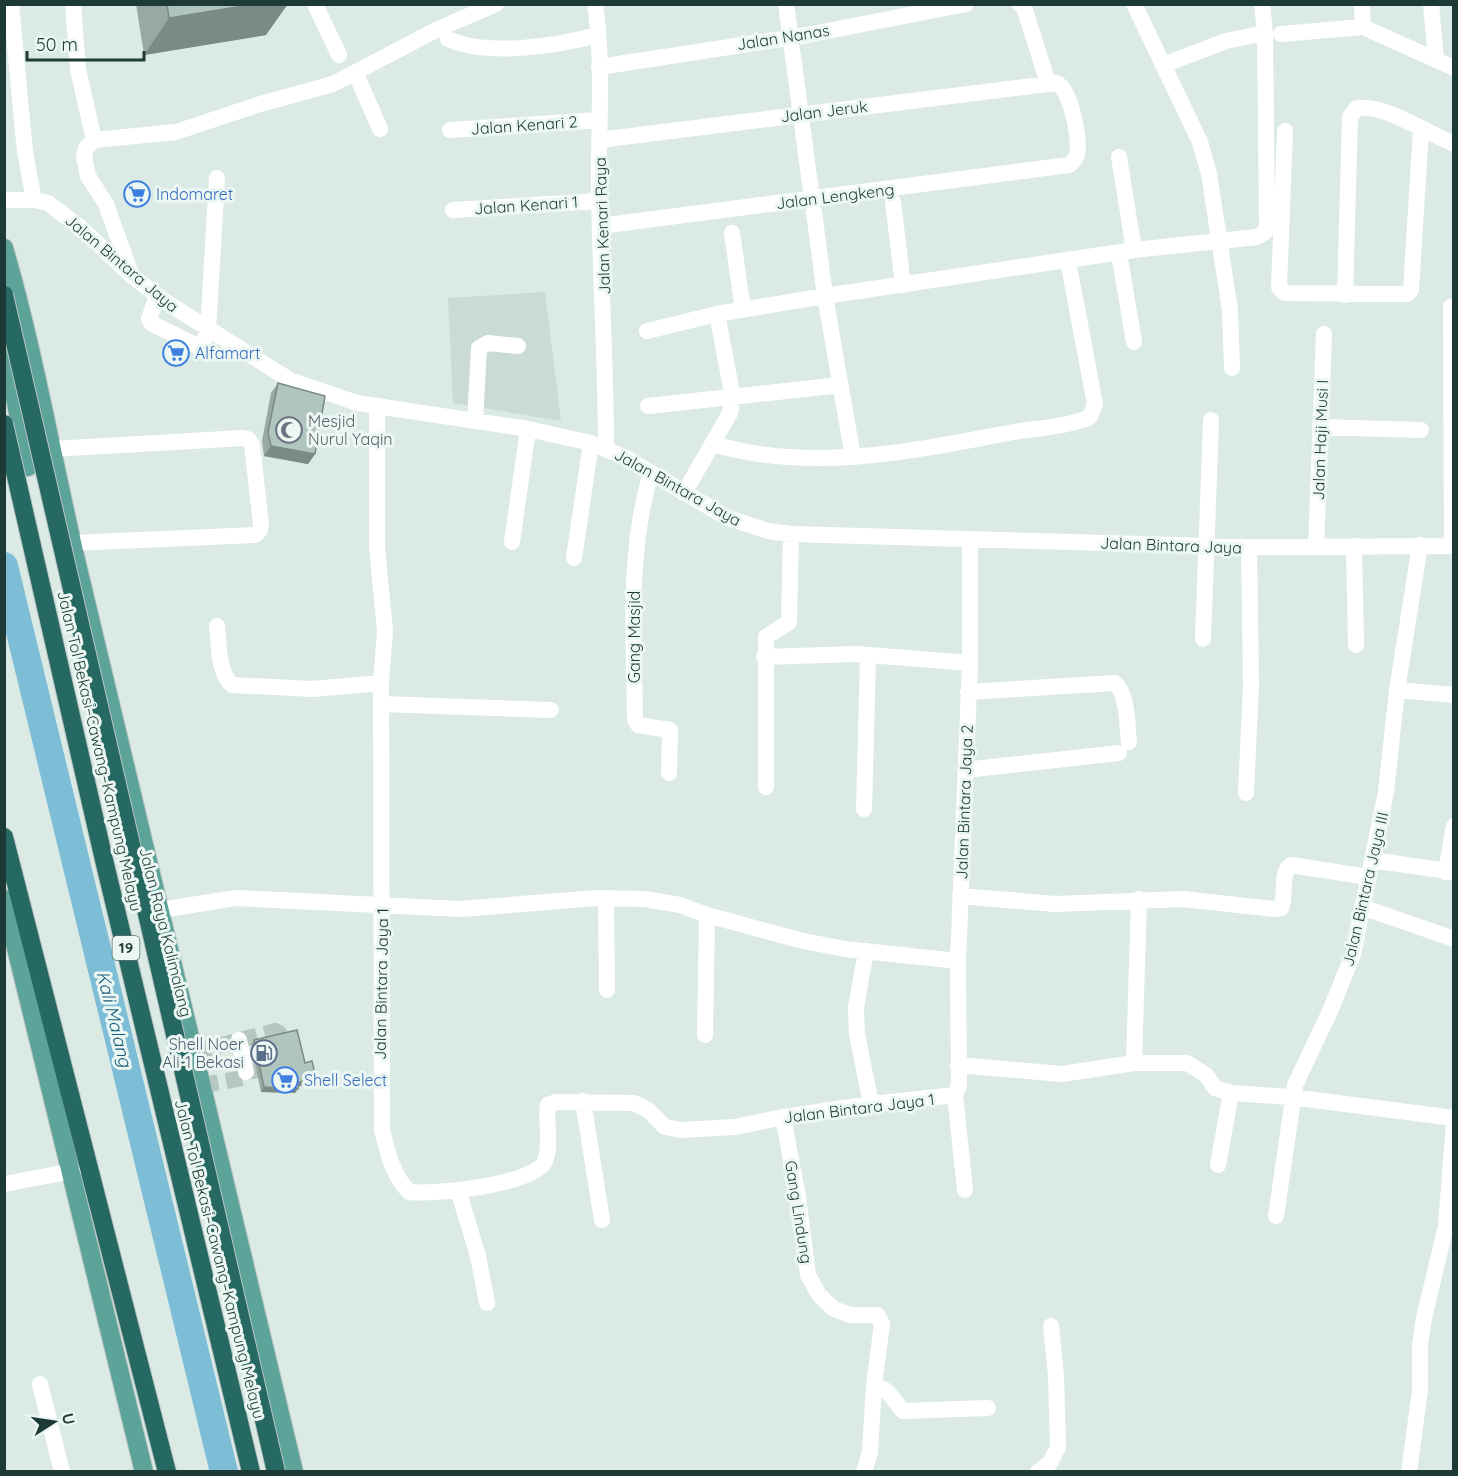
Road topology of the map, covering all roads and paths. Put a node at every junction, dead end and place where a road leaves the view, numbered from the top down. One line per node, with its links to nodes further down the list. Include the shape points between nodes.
1 (11, 4): 38 (street, via 25,152)
2 (73, 4): 32 (street, via 78,69)
3 (315, 4): 19 (street)
4 (496, 4): 13 (street)
5 (595, 4): 16 (street, Jalan Kenari Raya)
6 (786, 4): 17 (street)
7 (966, 4): 17 (street, Jalan Nanas)
8 (1020, 4): 25 (street)
9 (1134, 4): 21 (street)
10 (1262, 4): 15 (street)
11 (1362, 4): 14 (street)
12 (1431, 4): 20 (street)
13 (466, 11): 24 (street)
14 (1363, 27): 15 (street); 20 (street)
15 (1273, 33): 21 (street, via 1226,41); 45 (street, via 1267,226 1257,237)
16 (598, 35): 18 (street, via 532,46 481,48); 22 (street, Jalan Kenari Raya)
17 (790, 36): 22 (street, Jalan Nanas); 26 (street)
18 (448, 39)
19 (339, 55)
20 (1436, 60): 23 (street)
21 (1163, 65): 45 (street, via 1200,142)
22 (599, 67): 27 (street, Jalan Kenari Raya)
23 (1454, 68)
24 (356, 74): 28 (street); 32 (street, via 177,132)
25 (1048, 83): 26 (street, Jalan Jeruk); 41 (street, Jalan Lengkeng, via 1060,84 1069,97 1078,150 1069,165)
26 (801, 114): 33 (street, Jalan Jeruk); 41 (street)
27 (599, 120): 29 (street, Jalan Kenari 2); 33 (street, Jalan Kenari Raya)
28 (380, 129)
29 (450, 130)
30 (1421, 130): 34 (street); 52 (street, via 1411,290 1407,294); 52 (street, via 1366,107 1357,108 1350,117)
31 (1285, 131): 52 (street, via 1279,287 1284,293)
32 (94, 140): 49 (street, via 84,157 88,176 106,204)
33 (599, 140): 39 (street, Jalan Kenari Raya)
34 (1454, 144)
35 (1119, 157): 47 (street)
36 (217, 178): 58 (street)
37 (4, 200): 38 (street, Jalan Bintara Jaya)
38 (34, 200): 49 (street, Jalan Bintara Jaya, via 48,203 68,218)
39 (599, 201): 42 (street, Jalan Kenari 1); 43 (street, Jalan Kenari Raya)
40 (893, 202): 50 (street)
41 (813, 205): 43 (street, Jalan Lengkeng); 54 (street)
42 (453, 210)
43 (600, 226): 76 (street, Jalan Kenari Raya, via 607,378)
44 (732, 232): 56 (street)
45 (1219, 242): 47 (street); 64 (street, via 1230,310)
46 (4, 249): 77 (main road, Jalan Raya Kalimalang, via 21,305)
47 (1126, 251): 48 (street); 62 (street)
48 (1068, 261): 50 (street); 78 (street, via 1095,404 1090,417 944,447)
49 (132, 276): 53 (street, Jalan Bintara Jaya)
50 (903, 285): 54 (street)
51 (4, 294): 156 (highway, bridge)
52 (1346, 295)
53 (157, 296): 58 (street, Jalan Bintara Jaya); 58 (street, via 151,323 197,346)
54 (825, 296): 56 (street); 65 (street)
55 (1451, 308): 89 (street)
56 (743, 310): 57 (street)
57 (717, 314): 59 (street); 66 (street)
58 (208, 331): 68 (street, Jalan Bintara Jaya, via 290,380 330,396)
59 (647, 331)
60 (1324, 334): 72 (street, Jalan Haji Musi I)
61 (4, 338): 79 (main road)
62 (1134, 342)
63 (518, 346): 69 (street, via 488,343 479,348)
64 (1232, 368)
65 (841, 386): 66 (street); 78 (street)
66 (733, 398): 67 (street); 75 (street, via 730,413)
67 (648, 406)
68 (377, 407): 69 (street, Jalan Bintara Jaya); 99 (street, Jalan Bintara Jaya 1, via 377,548 385,631)
69 (475, 420): 73 (street, Jalan Bintara Jaya)
70 (1212, 420): 90 (street)
71 (4, 424): 155 (highway, Jalan Tol Bekasi–Cawang–Kampung Melayu / 19, bridge)
72 (1320, 427): 74 (street); 87 (street, Jalan Haji Musi I)
73 (528, 429): 76 (street, Jalan Bintara Jaya); 84 (street)
74 (1421, 430)
75 (713, 444): 78 (street, via 751,455); 81 (street)
76 (599, 445): 80 (street, Jalan Bintara Jaya); 92 (street, Jalan Kenari Raya)
77 (54, 455): 79 (main road); 85 (main road, Jalan Raya Kalimalang); 85 (street, via 243,438 252,445 261,524 255,535)
78 (853, 457)
79 (15, 470)
80 (651, 473): 81 (street, Jalan Bintara Jaya); 106 (street, Gang Masjid, via 634,569 634,720 638,725 670,730)
81 (684, 493): 82 (street, Jalan Bintara Jaya, via 728,518)
82 (791, 534): 83 (street, Jalan Bintara Jaya); 96 (street, via 789,622 766,637)
83 (970, 539): 90 (street, Jalan Bintara Jaya); 98 (street, Jalan Bintara Jaya 2)
84 (512, 542)
85 (72, 543): 121 (main road, Jalan Raya Kalimalang)
86 (1420, 545): 88 (street, Jalan Bintara Jaya); 89 (street, Jalan Bintara Jaya); 100 (street, Jalan Bintara Jaya III)
87 (1316, 546): 88 (street, Jalan Bintara Jaya); 91 (street, Jalan Bintara Jaya)
88 (1354, 546): 95 (street)
89 (1453, 546)
90 (1206, 547): 91 (street, Jalan Bintara Jaya); 94 (street)
91 (1249, 548): 108 (street, via 1251,686)
92 (574, 558)
93 (216, 626): 99 (street, via 223,669 232,685 312,689)
94 (1203, 639)
95 (1356, 645)
96 (764, 657): 97 (street); 107 (street)
97 (868, 657): 98 (street); 109 (street)
98 (970, 663): 101 (street, Jalan Bintara Jaya 2)
99 (381, 683): 103 (street, Jalan Bintara Jaya 1)
100 (1397, 690): 102 (street); 112 (street, Jalan Bintara Jaya III, via 1386,792)
101 (968, 692): 105 (street, Jalan Bintara Jaya 2); 105 (street, via 1115,684 1122,698 1124,747)
102 (1454, 695)
103 (382, 704): 104 (street); 119 (street, Jalan Bintara Jaya 1)
104 (551, 710)
105 (965, 770): 115 (street, Jalan Bintara Jaya 2)
106 (669, 773)
107 (766, 788)
108 (1246, 793)
109 (864, 810)
110 (1454, 826): 113 (street)
111 (4, 837): 154 (highway)
112 (1372, 860): 113 (street); 114 (street, Jalan Bintara Jaya III)
113 (1450, 872)
114 (1368, 877): 118 (street, via 1291,865 1285,873 1283,903 1275,909 1183,899); 120 (street, Jalan Bintara Jaya III)
115 (960, 896): 118 (street, via 1055,904); 125 (street, Jalan Bintara Jaya 2)
116 (606, 898): 119 (street, via 459,909); 122 (street, via 645,898); 126 (street)
117 (4, 899): 141 (main road)
118 (1139, 900): 129 (street)
119 (382, 904): 121 (street, via 236,898); 143 (street, Jalan Bintara Jaya 1, via 380,1072 382,1130 390,1163 409,1192)
120 (1362, 907): 123 (street); 134 (street, Jalan Bintara Jaya III, via 1353,954)
121 (160, 910): 157 (main road, Jalan Raya Kalimalang)
122 (707, 915): 124 (street, via 798,940); 127 (street)
123 (1454, 939)
124 (866, 951): 125 (street); 136 (street, via 856,1007 857,1034)
125 (958, 961): 130 (street, Jalan Bintara Jaya 2)
126 (607, 990)
127 (705, 1035)
128 (239, 1040): 131 (street)
129 (1134, 1063): 130 (street, via 1062,1074); 132 (street, via 1187,1064 1206,1074 1215,1088)
130 (958, 1065): 133 (street, Jalan Bintara Jaya 1)
131 (246, 1072)
132 (1231, 1093): 134 (street); 140 (street)
133 (955, 1095): 136 (street, Jalan Bintara Jaya 1); 144 (street)
134 (1292, 1097): 138 (street); 145 (street, Jalan Bintara Jaya III)
135 (583, 1101): 137 (street, Jalan Bintara Jaya 1, via 634,1103 648,1110 665,1127 681,1130 735,1127); 143 (street, Jalan Bintara Jaya 1, via 548,1105 546,1160 539,1169 522,1177); 146 (street)
136 (871, 1104): 137 (street, Jalan Bintara Jaya 1)
137 (783, 1117): 150 (street, Gang Lindung, via 808,1275 819,1295 834,1309 880,1318 882,1334)
138 (1454, 1118)
139 (1454, 1122): 160 (street, via 1446,1226 1423,1327 1420,1390)
140 (1218, 1165)
141 (73, 1171): 142 (street); 153 (main road)
142 (4, 1184)
143 (458, 1190): 147 (street)
144 (965, 1190)
145 (1276, 1216)
146 (602, 1220)
147 (487, 1303)
148 (1051, 1326): 159 (street, via 1058,1447 1050,1463)
149 (40, 1384): 152 (street)
150 (874, 1384): 151 (street, via 887,1391 903,1411); 158 (street, Gang Lindung, via 870,1452)
151 (988, 1408)
152 (62, 1472)
153 (144, 1472)
154 (167, 1472)
155 (251, 1472)
156 (276, 1472)
157 (294, 1472)
158 (864, 1472)
159 (1038, 1472)
160 (1409, 1472)

